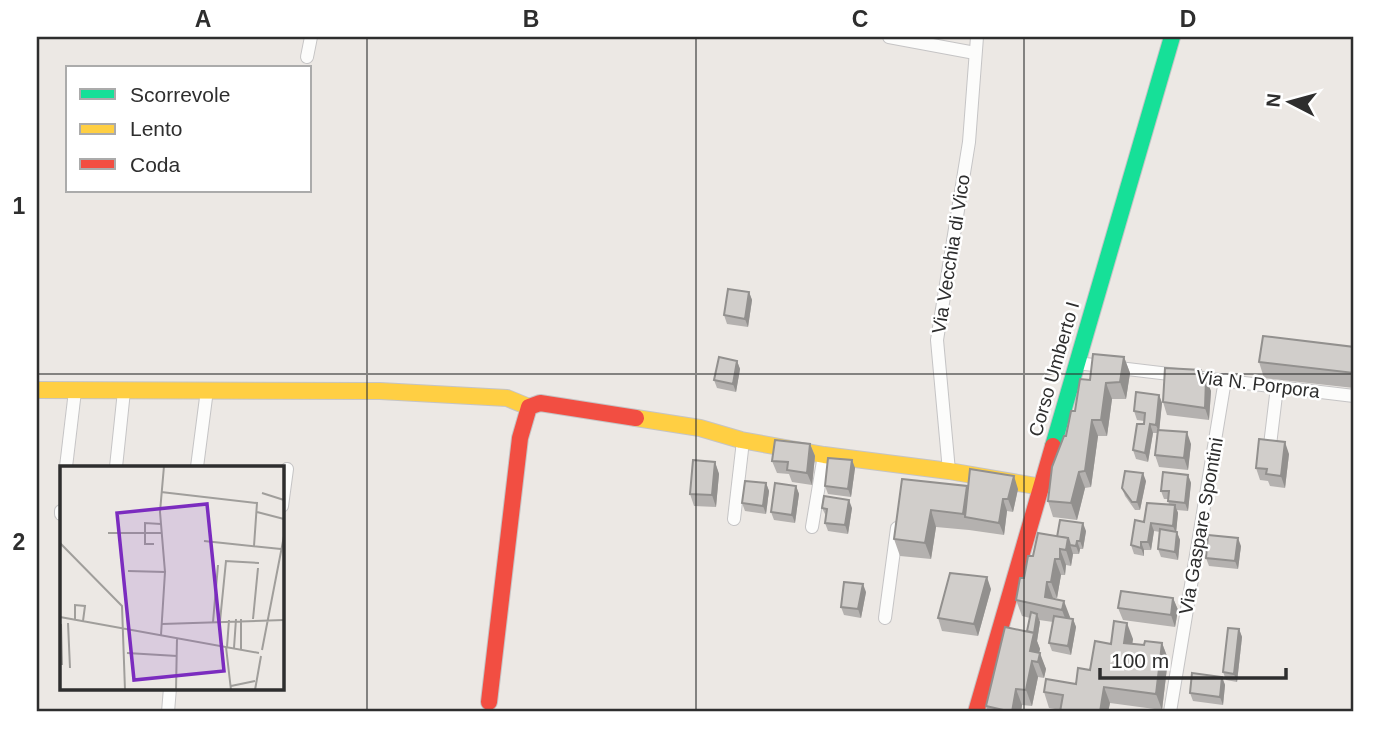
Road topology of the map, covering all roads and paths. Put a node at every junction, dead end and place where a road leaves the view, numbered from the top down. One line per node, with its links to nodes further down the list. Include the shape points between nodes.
1 (311, 37): 6 (street)
2 (889, 37): 5 (street)
3 (976, 37): 5 (street, Via Vecchia di Vico)
4 (1172, 37): 7 (street, Corso Umberto I)
5 (975, 54): 23 (street, Via Vecchia di Vico, via 969,142 937,340)
6 (307, 57)
7 (1077, 363): 8 (street, Via N. Porpora); 24 (street, Corso Umberto I)
8 (1225, 380): 9 (street, Via N. Porpora); 34 (street, Via Gaspare Spontini)
9 (1277, 387): 14 (street, Via N. Porpora); 17 (street)
10 (37, 390): 12 (street)
11 (207, 390): 13 (street); 15 (street, via 472,395 507,398); 21 (street)
12 (75, 391): 13 (street); 19 (street)
13 (124, 391): 20 (street)
14 (1354, 396)
15 (529, 407): 16 (street, via 541,403 629,416); 31 (street, via 520,438)
16 (743, 441): 18 (street); 27 (street)
17 (1270, 445)
18 (824, 455): 23 (street, via 905,472); 28 (street)
19 (66, 466)
20 (116, 466)
21 (197, 466)
22 (287, 469): 25 (street)
23 (949, 471): 24 (street)
24 (1041, 486): 33 (street, Corso Umberto I)
25 (284, 491)
26 (899, 516): 29 (street)
27 (734, 519)
28 (812, 527)
29 (886, 618)
30 (170, 690): 32 (street)
31 (489, 702)
32 (167, 712)
33 (976, 712)
34 (1170, 712)

